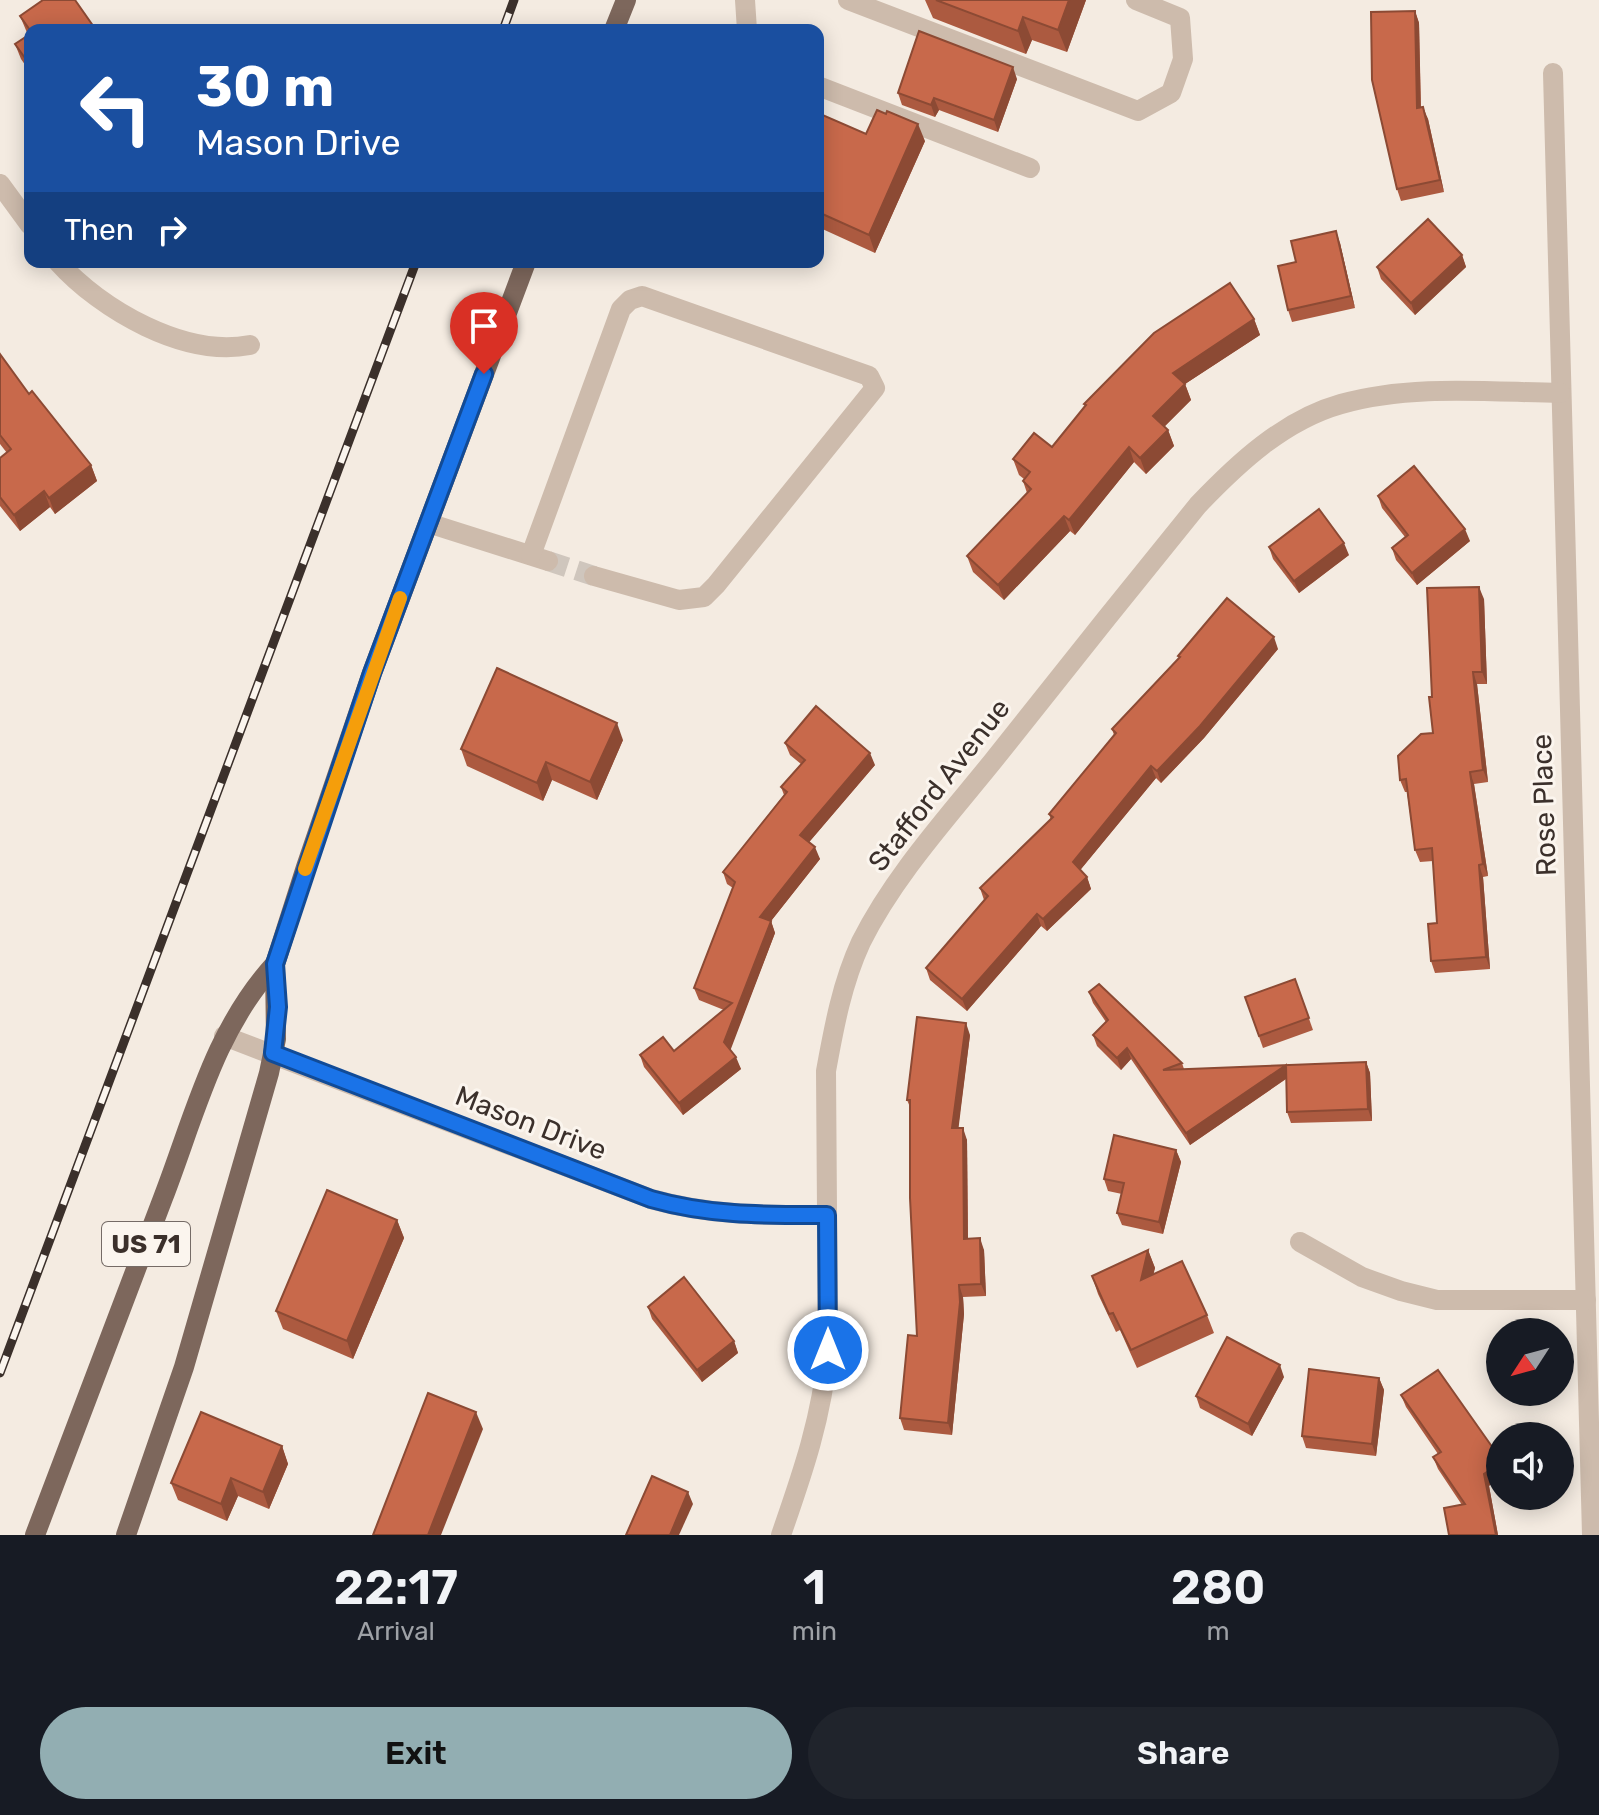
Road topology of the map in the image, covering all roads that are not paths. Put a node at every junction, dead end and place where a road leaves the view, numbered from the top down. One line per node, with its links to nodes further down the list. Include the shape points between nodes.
1 (626, 0): 5 (main road)
2 (745, 0): 6 (street)
3 (848, 0): 4 (street, via 1138,111 1171,93 1183,59 1180,18)
4 (1136, 0)
5 (616, 24)
6 (747, 24)
7 (1553, 73): 15 (street, Rose Place)
8 (824, 88): 9 (street)
9 (1030, 168)
10 (0, 184): 11 (street)
11 (24, 217)
12 (65, 268): 14 (street, via 132,319 200,346)
13 (524, 268): 16 (main road, US 71)
14 (250, 345)
15 (1560, 393): 21 (street, Stafford Avenue, via 1440,392 1341,404 1307,417 1260,447 1198,505 930,839 861,943 826,1071); 23 (street, Rose Place)
16 (428, 523): 17 (street, via 539,558 621,309 630,300 642,296 869,376 875,388 704,597 679,600); 18 (main road, US 71)
17 (594, 576)
18 (275, 964): 19 (main road, US 71); 20 (main road, US 71)
19 (224, 1036): 20 (street, Mason Drive); 24 (main road, US 71)
20 (273, 1053): 21 (street, Mason Drive, via 651,1199 731,1215); 25 (main road, US 71, via 184,1367)
21 (827, 1215): 26 (street, Stafford Avenue, via 825,1389)
22 (1300, 1242): 23 (street, via 1362,1277 1437,1300)
23 (1586, 1300): 27 (street, Rose Place)
24 (35, 1535)
25 (126, 1535)
26 (781, 1535)
27 (1592, 1535)

